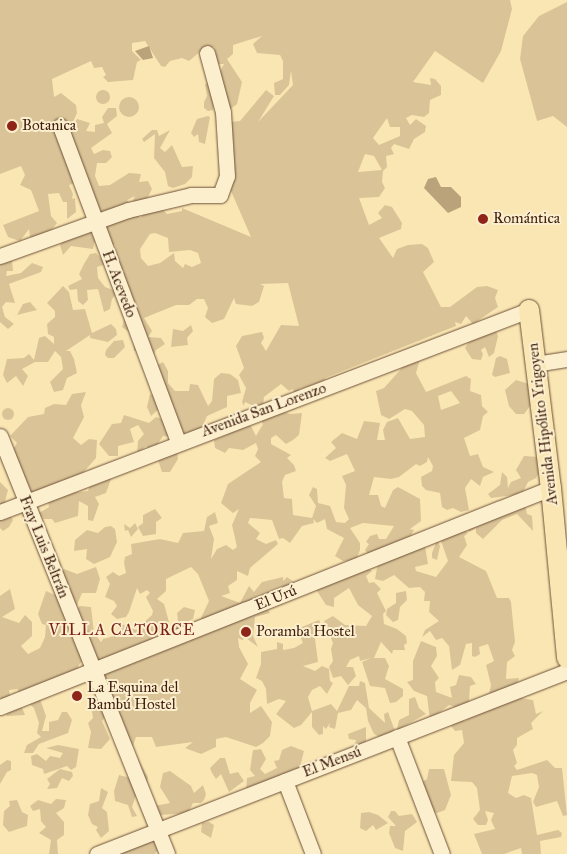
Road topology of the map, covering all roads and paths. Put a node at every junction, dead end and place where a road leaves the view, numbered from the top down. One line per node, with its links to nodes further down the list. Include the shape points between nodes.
1 (207, 53): 3 (street, via 223,112 227,176 220,196 191,195)
2 (60, 126): 3 (street, H. Acevedo)
3 (95, 221): 4 (street); 9 (street, H. Acevedo)
4 (0, 256)
5 (529, 310): 7 (main road, Avenida Hipólito Yrigoyen); 9 (street, Avenida San Lorenzo, via 432,350)
6 (567, 359): 7 (street)
7 (535, 364): 10 (main road, Avenida Hipólito Yrigoyen)
8 (0, 436): 11 (street, Fray Luis Beltrán)
9 (178, 442): 11 (street, Avenida San Lorenzo)
10 (551, 488): 13 (main road, Avenida Hipólito Yrigoyen); 15 (street, El Urú)
11 (26, 502): 12 (street, Avenida San Lorenzo); 15 (street, Fray Luis Beltrán)
12 (0, 512)
13 (564, 604): 14 (main road, Avenida Hipólito Yrigoyen)
14 (567, 658)
15 (94, 671): 17 (street, El Urú); 20 (street, Fray Luis Beltrán)
16 (567, 671): 18 (street, El Mensú)
17 (0, 707)
18 (397, 737): 19 (street, El Mensú); 24 (street)
19 (285, 781): 20 (street, El Mensú); 23 (street)
20 (158, 830): 21 (street, El Mensú); 22 (street, Fray Luis Beltrán)
21 (97, 854)
22 (167, 854)
23 (313, 854)
24 (442, 854)

